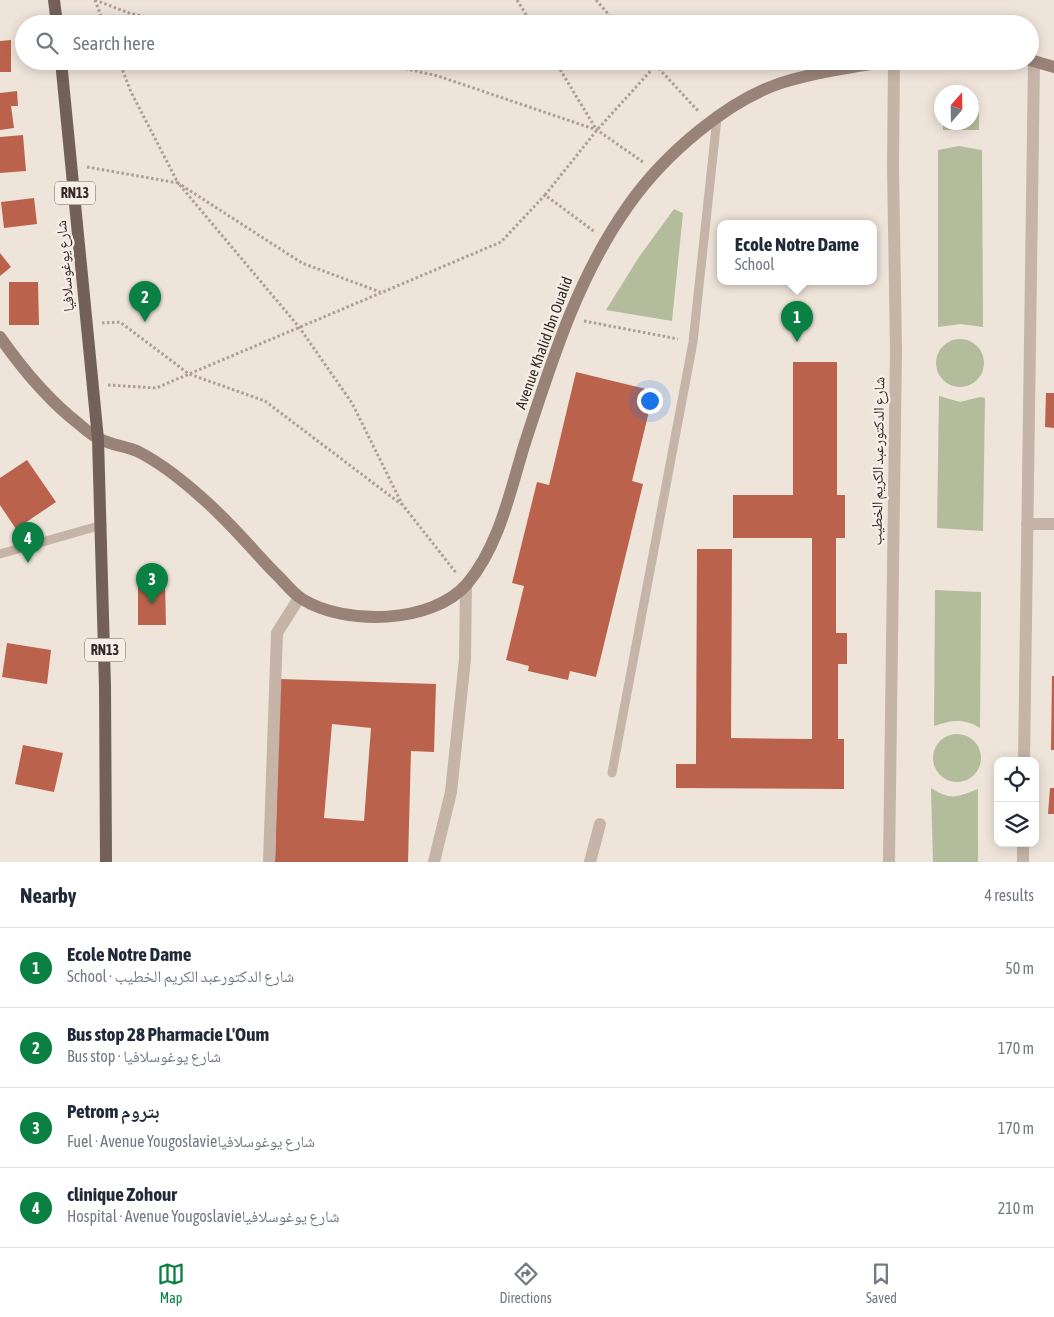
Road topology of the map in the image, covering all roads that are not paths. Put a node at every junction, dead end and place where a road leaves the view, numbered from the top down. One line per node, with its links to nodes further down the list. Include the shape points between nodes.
1 (54, 0): 2 (main road)
2 (55, 15)
3 (1039, 63): 4 (main road)
4 (1054, 67)
5 (62, 70): 11 (main road, شارع يوغوسلافيا / RN13)
6 (840, 70): 9 (main road, Avenue Khalid Ibn Oualid, via 788,80 724,111)
7 (894, 70): 26 (street, شارع الدكتورعبد الكريم الخطيب, via 896,350)
8 (1032, 70): 12 (street)
9 (713, 120): 16 (main road, Avenue Khalid Ibn Oualid, via 670,157 628,206 587,275 568,318 496,534); 19 (lane, via 693,342)
10 (0, 337): 11 (main road, via 48,397)
11 (98, 439): 14 (main road, RN13); 17 (main road, via 136,450 169,470 203,498)
12 (1028, 524): 13 (street); 18 (street)
13 (1054, 524)
14 (102, 525): 15 (lane); 22 (main road, RN13)
15 (0, 554)
16 (466, 585): 17 (main road, via 425,611 385,616 345,615); 24 (street, via 465,659 451,792)
17 (299, 598): 23 (street, via 277,633)
18 (1024, 757)
19 (612, 773)
20 (600, 824): 25 (street)
21 (1023, 847): 27 (street)
22 (106, 862)
23 (269, 862)
24 (434, 862)
25 (590, 862)
26 (889, 862)
27 (1023, 862)

